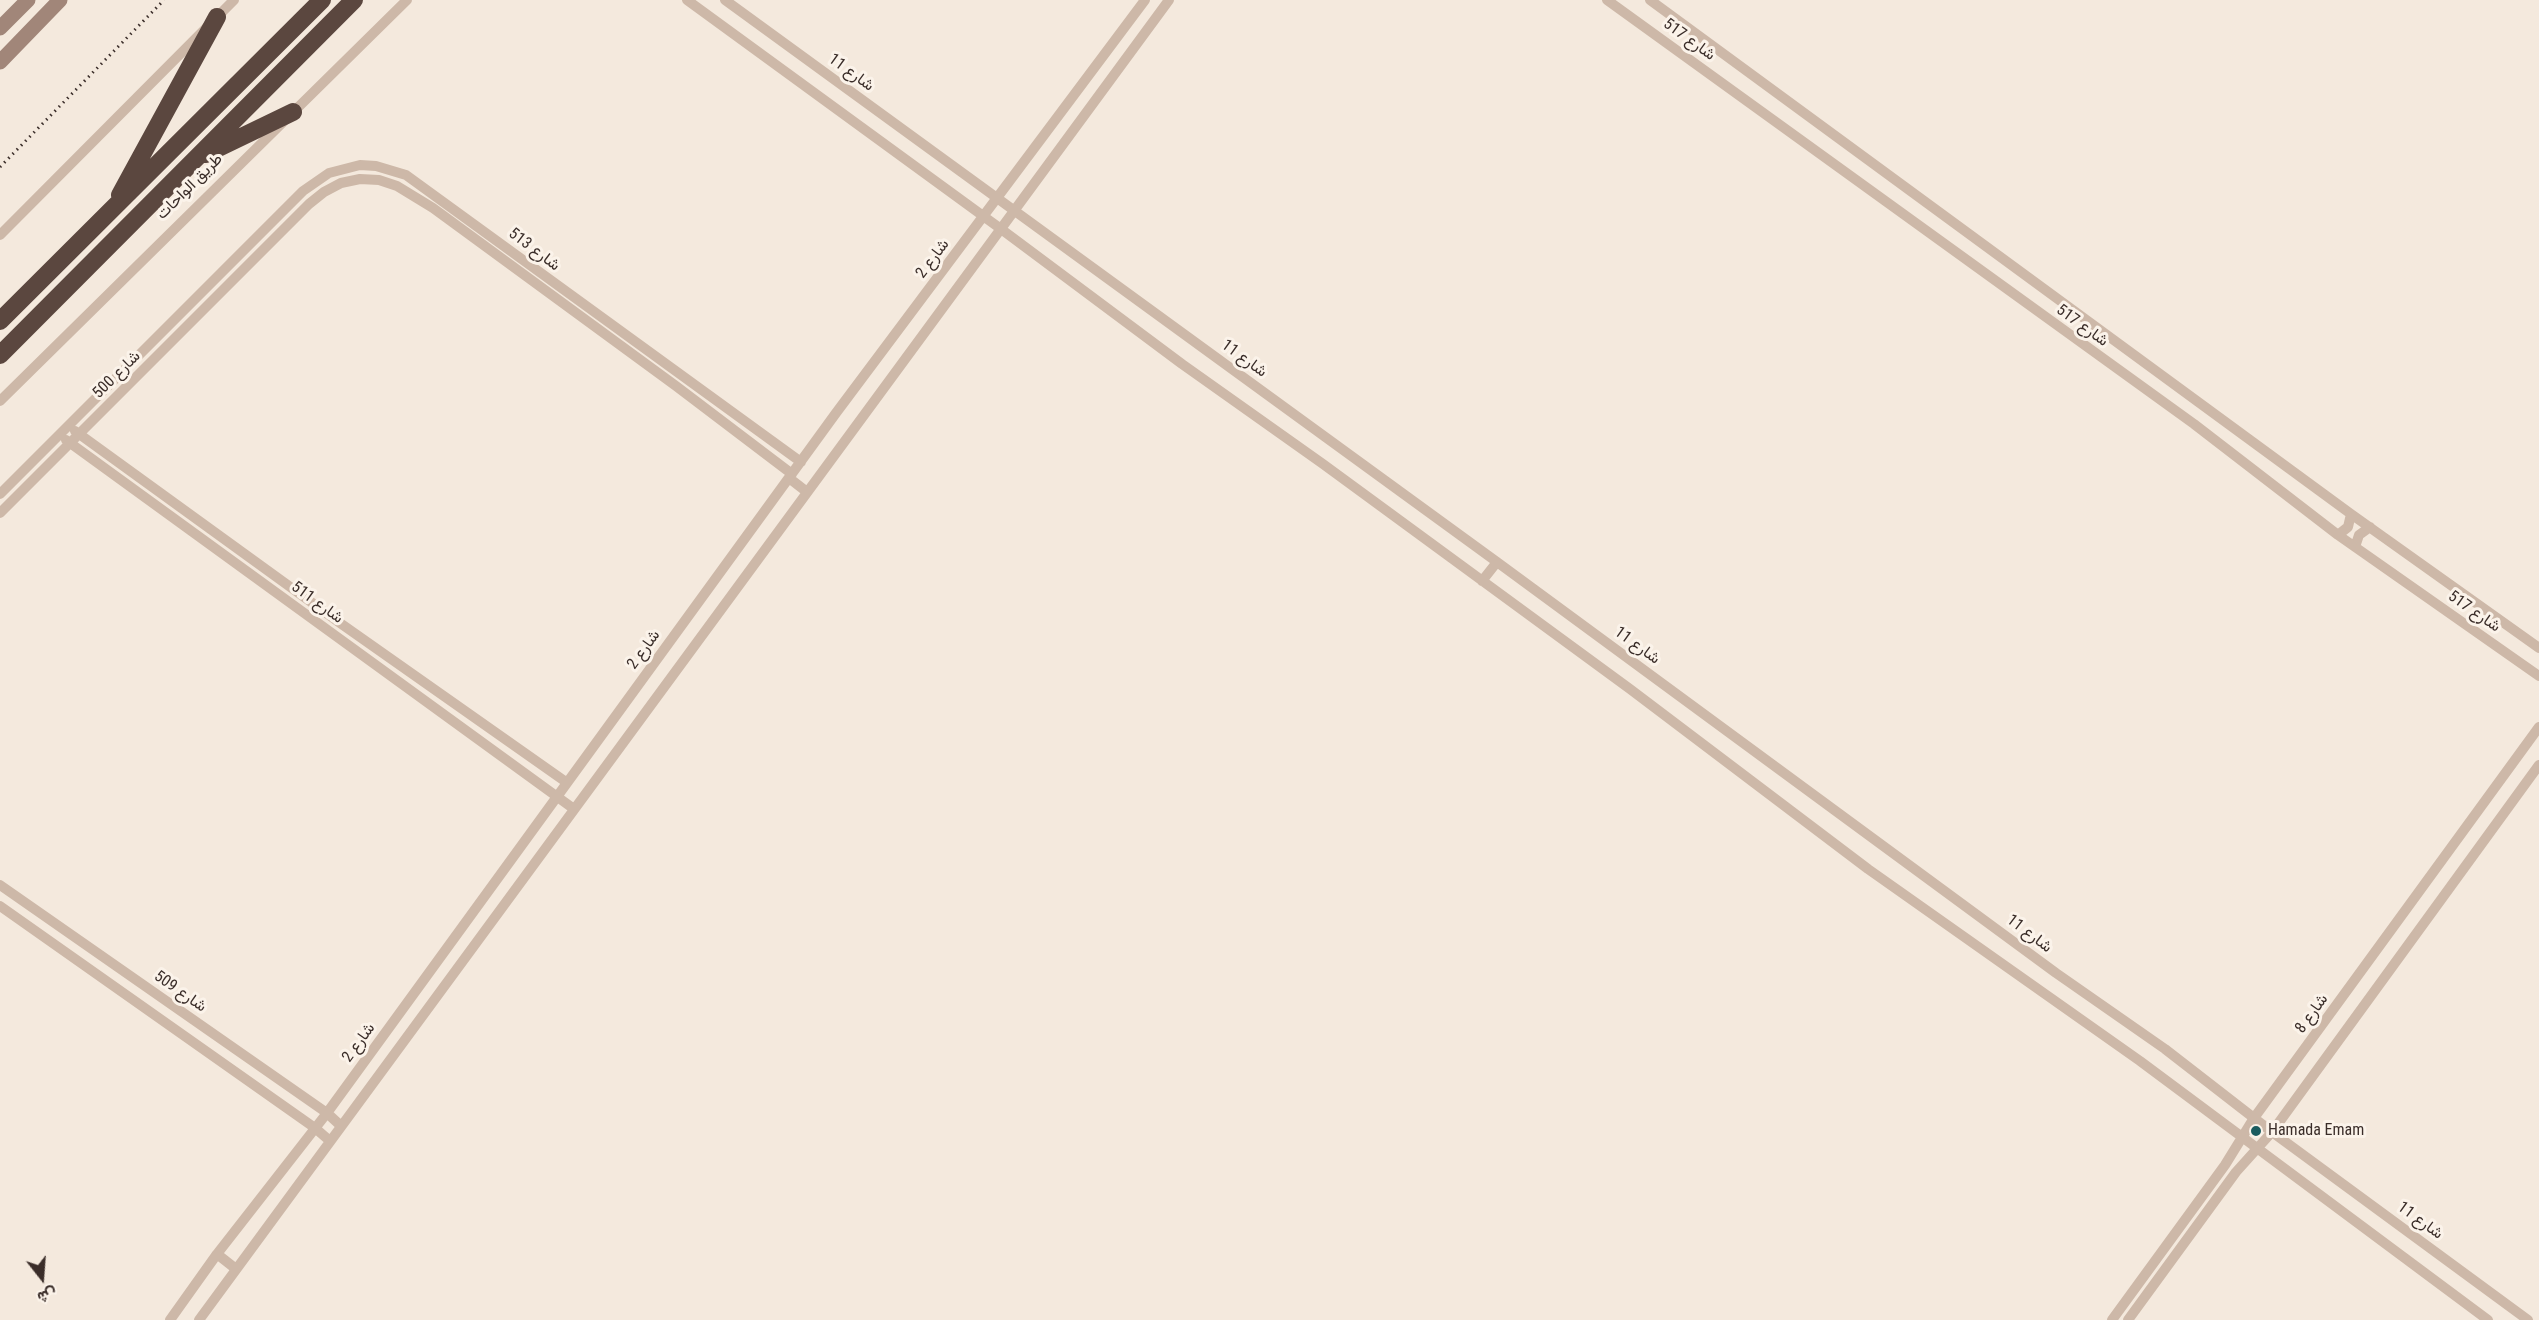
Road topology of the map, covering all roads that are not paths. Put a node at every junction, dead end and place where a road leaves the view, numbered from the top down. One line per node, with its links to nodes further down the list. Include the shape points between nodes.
1 (28, 0): 14 (street)
2 (60, 0): 15 (street)
3 (234, 0): 13 (street)
4 (322, 0): 21 (highway)
5 (354, 0): 17 (highway, طريق الواحات)
6 (407, 0): 16 (street, طريق الواحات)
7 (687, 0): 22 (street)
8 (725, 0): 18 (street, شارع 11)
9 (1145, 0): 18 (street, شارع 2)
10 (1169, 0): 20 (street)
11 (1607, 0): 46 (street, شارع 517, via 2194,424)
12 (1650, 0): 44 (street, شارع 517)
13 (217, 17): 21 (highway); 24 (street)
14 (0, 28)
15 (0, 62)
16 (293, 112): 17 (highway); 34 (street, طريق الواحات)
17 (193, 160): 29 (highway, طريق الواحات)
18 (997, 198): 20 (street, شارع 11); 22 (street, شارع 2)
19 (436, 203): 25 (street, شارع 513, via 406,175 392,169 368,165 344,168 315,181); 26 (street, شارع 513, via 379,180 341,183 309,204); 27 (street, شارع 513)
20 (1014, 211): 23 (street); 48 (street, شارع 11)
21 (110, 213): 28 (highway)
22 (983, 217): 23 (street); 39 (street, شارع 2)
23 (1001, 229): 41 (street); 49 (street)
24 (0, 235)
25 (244, 250): 26 (street); 30 (street, شارع 500)
26 (255, 259): 32 (street, شارع 500)
27 (571, 304): 31 (street, شارع 513); 33 (street, شارع 513)
28 (0, 321)
29 (0, 355)
30 (123, 372): 32 (street); 35 (street, شارع 500)
31 (682, 376): 33 (street); 39 (street, شارع 513)
32 (132, 381): 36 (street, شارع 500)
33 (676, 386): 40 (street, شارع 513)
34 (0, 401)
35 (68, 426): 36 (street, شارع 511); 37 (street, شارع 500)
36 (79, 434): 38 (street, شارع 500); 54 (street, شارع 511)
37 (59, 435): 38 (street, شارع 511); 42 (street, شارع 500)
38 (70, 443): 43 (street, شارع 500); 55 (street, شارع 511)
39 (801, 462): 40 (street, شارع 2)
40 (791, 476): 41 (street, شارع 513); 54 (street, شارع 2)
41 (807, 492): 56 (street)
42 (0, 494)
43 (0, 513)
44 (2351, 514): 45 (street, شارع 517); 46 (street, via 2348,527)
45 (2370, 527): 47 (street, via 2359,535); 50 (street, شارع 517)
46 (2338, 535): 47 (street, شارع 517)
47 (2355, 547): 51 (street, شارع 517)
48 (1497, 562): 49 (street); 62 (street, شارع 11)
49 (1482, 581): 66 (street, via 1868,869)
50 (2539, 648)
51 (2539, 676)
52 (2539, 728): 62 (street, شارع 8)
53 (2539, 765): 65 (street)
54 (566, 782): 55 (street, شارع 2)
55 (556, 796): 56 (street, شارع 511); 61 (street, شارع 2)
56 (574, 809): 63 (street)
57 (0, 885): 59 (street, شارع 509)
58 (0, 906): 60 (street, شارع 509)
59 (154, 992): 60 (street); 61 (street, شارع 509)
60 (143, 1007): 64 (street, شارع 509)
61 (327, 1113): 63 (street, شارع 509); 64 (street, شارع 2)
62 (2254, 1118): 65 (street, شارع 11); 66 (street, شارع 8)
63 (341, 1126): 67 (street)
64 (315, 1128): 67 (street, شارع 509); 69 (street, شارع 2)
65 (2272, 1132): 68 (street); 76 (street, شارع 11)
66 (2241, 1137): 68 (street); 73 (street, شارع 8, via 2225,1165)
67 (330, 1141): 70 (street)
68 (2258, 1149): 74 (street, via 2236,1172); 75 (street)
69 (217, 1254): 70 (street); 71 (street, شارع 2)
70 (236, 1269): 72 (street)
71 (170, 1320)
72 (199, 1320)
73 (2112, 1320)
74 (2128, 1320)
75 (2488, 1320)
76 (2528, 1320)

